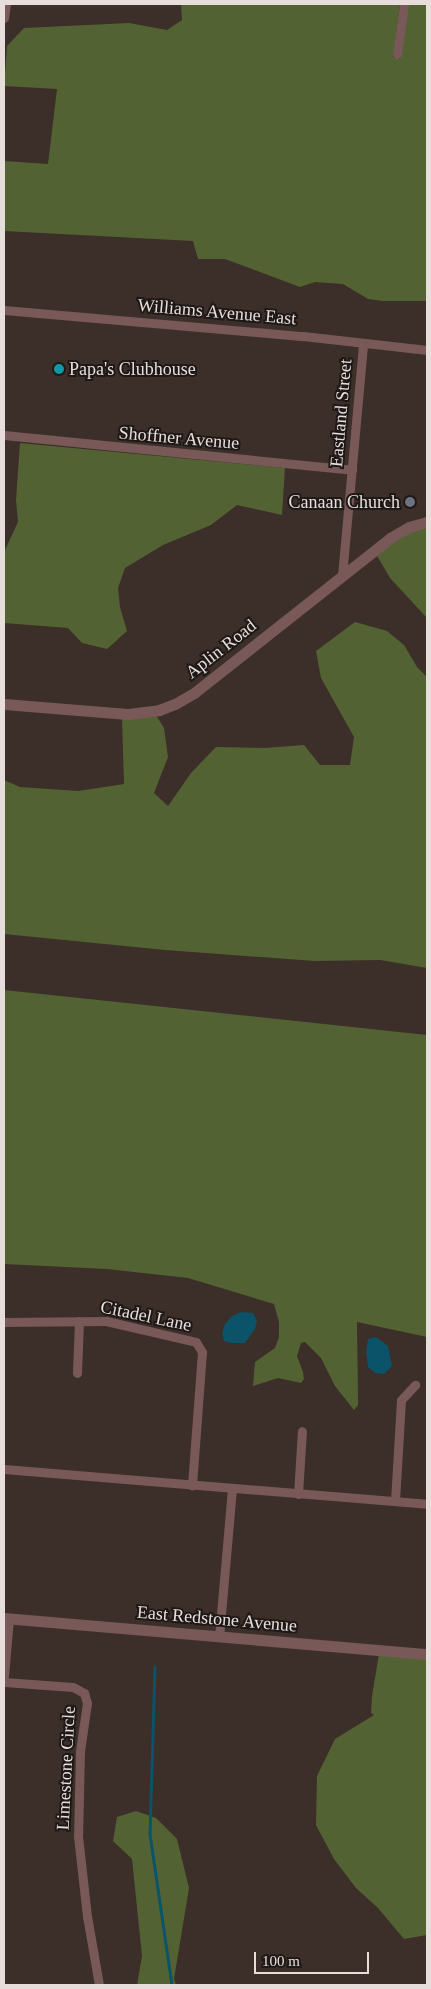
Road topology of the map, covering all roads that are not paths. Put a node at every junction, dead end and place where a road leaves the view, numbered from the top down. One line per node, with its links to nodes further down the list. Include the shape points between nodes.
1 (6, 4): 3 (street)
2 (404, 4): 4 (street)
3 (4, 18)
4 (397, 54)
5 (4, 310): 6 (street, Williams Avenue East)
6 (363, 342): 7 (street, Williams Avenue East); 9 (street, Eastland Street)
7 (427, 350)
8 (4, 435): 9 (street, Shoffner Avenue)
9 (352, 470): 11 (street, Eastland Street)
10 (427, 522): 11 (street, Aplin Road, via 396,534)
11 (342, 576): 12 (street, Aplin Road, via 200,688 175,704 128,714)
12 (4, 704)
13 (79, 1321): 14 (street, Citadel Lane); 15 (street); 19 (street, Citadel Lane, via 106,1321 196,1342 202,1352)
14 (4, 1322)
15 (77, 1373)
16 (415, 1385): 22 (street, via 401,1400)
17 (302, 1430): 21 (street)
18 (4, 1469): 19 (street)
19 (192, 1486): 20 (street)
20 (232, 1489): 21 (street); 25 (street)
21 (298, 1494): 22 (street)
22 (395, 1501): 23 (street)
23 (427, 1504)
24 (6, 1619): 25 (street, East Redstone Avenue); 27 (street)
25 (220, 1637): 26 (street, East Redstone Avenue)
26 (427, 1654)
27 (4, 1676)
28 (4, 1682): 29 (street, Limestone Circle, via 73,1687 84,1693 87,1703 80,1751 78,1836)
29 (99, 1985)

